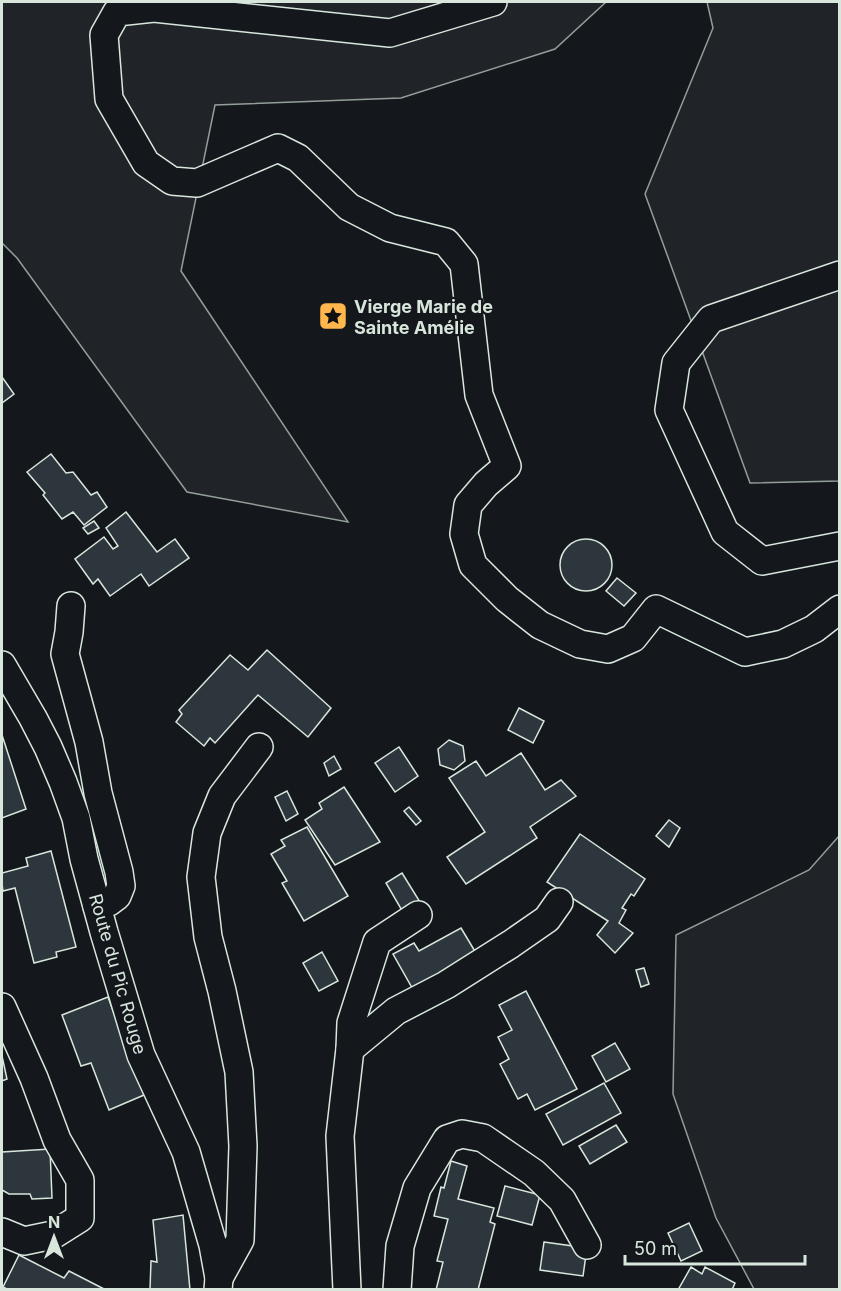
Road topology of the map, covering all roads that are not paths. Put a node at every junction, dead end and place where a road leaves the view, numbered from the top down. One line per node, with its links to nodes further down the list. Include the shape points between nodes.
1 (493, 2): 5 (street, via 390,33 154,8 117,12 104,35 109,99 146,163 172,181 197,183 278,148 298,158 349,207 390,228 446,242 464,264 479,395 507,466 468,505 464,534 473,565 540,625 580,644 608,649 633,638 656,609 745,652 783,644 814,629)
2 (840, 275): 3 (street, via 711,319 676,363 669,410 724,532 762,561)
3 (840, 546)
4 (71, 606): 9 (street, via 65,654 121,886 117,896)
5 (840, 609)
6 (2, 665): 9 (street, Route du Pic Rouge, via 63,782 76,818)
7 (260, 747): 15 (street, via 222,796 207,833 201,877 208,937 239,1072 243,1146 240,1240)
8 (560, 902): 12 (street, via 547,919 512,944 446,986 396,1011)
9 (97, 906): 15 (street, Route du Pic Rouge, via 141,1055 186,1152 213,1245)
10 (418, 915): 12 (street, via 376,942 351,1023)
11 (2, 1006): 13 (street, via 57,1140 80,1180 80,1218 43,1237 24,1240)
12 (350, 1049): 16 (street, via 340,1136)
13 (2, 1232)
14 (586, 1245): 17 (street, via 562,1200 534,1173 483,1138 462,1134 447,1139 417,1188 400,1246)
15 (219, 1284)
16 (347, 1290)
17 (397, 1290)

